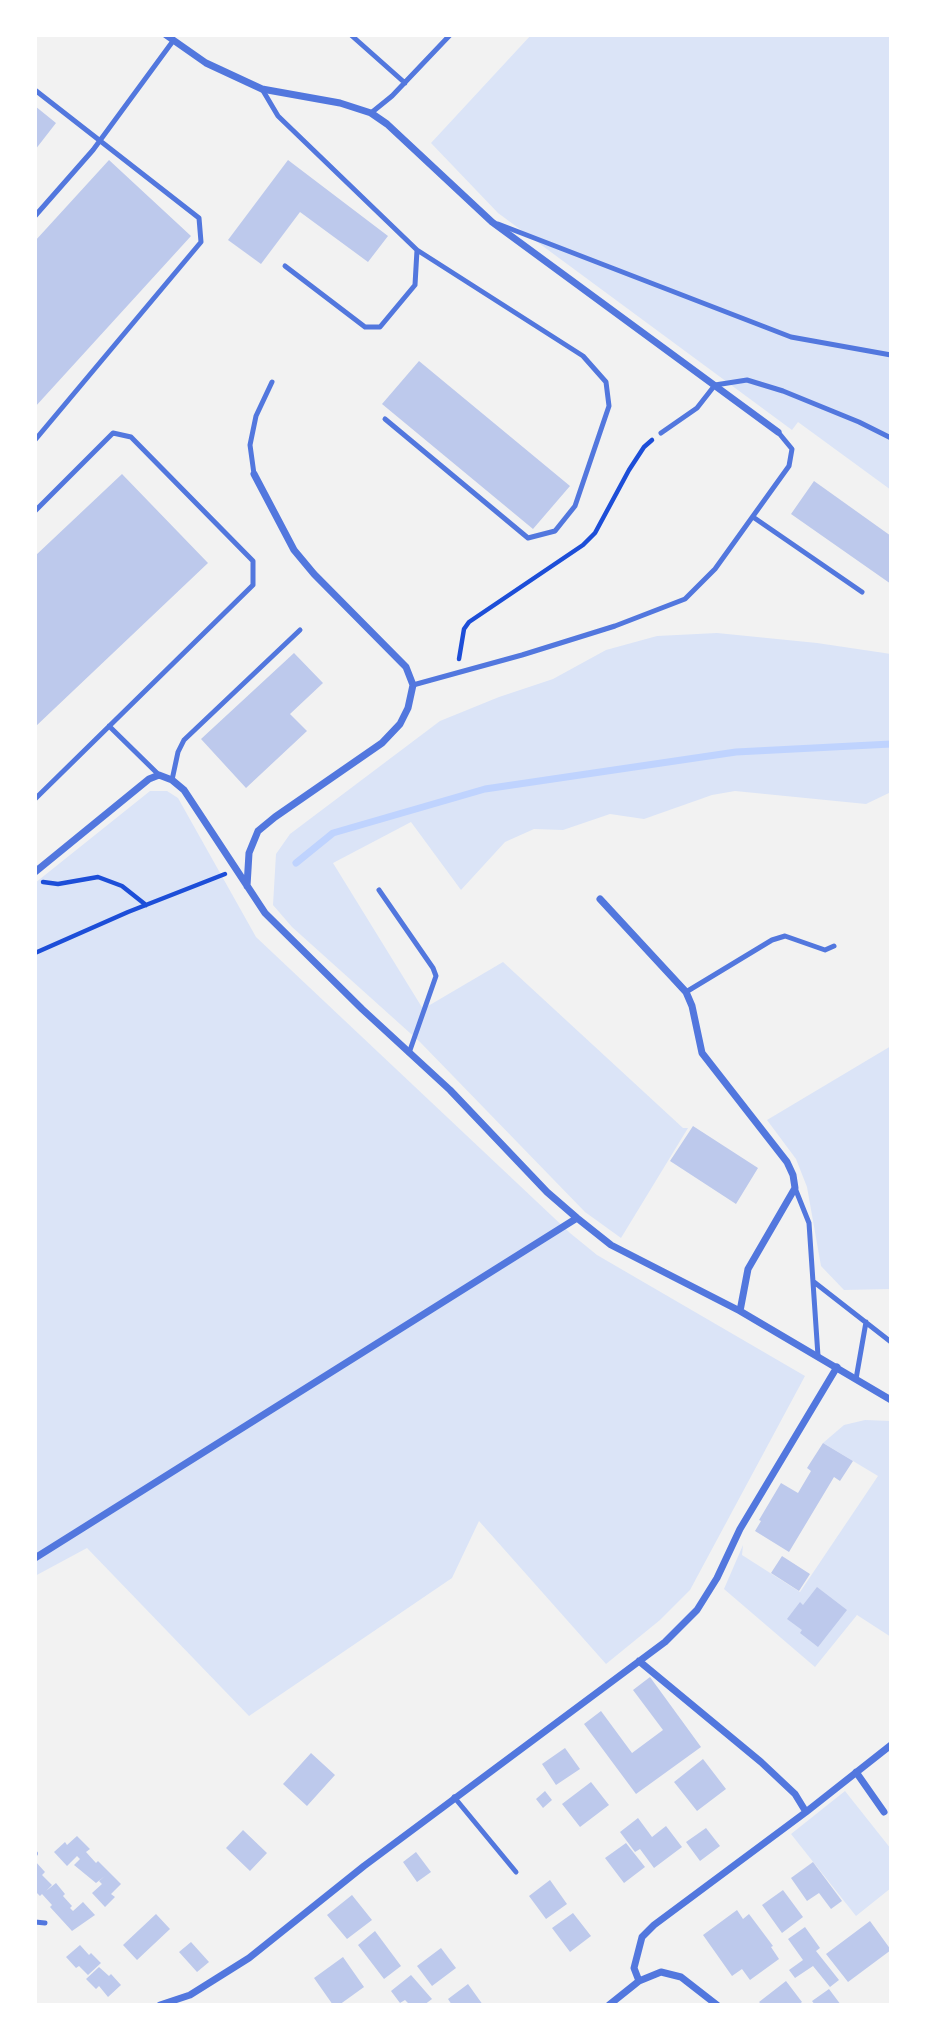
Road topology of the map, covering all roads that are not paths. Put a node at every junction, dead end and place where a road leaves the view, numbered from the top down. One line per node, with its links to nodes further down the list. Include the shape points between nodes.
1 (166, 35): 4 (street)
2 (351, 35): 5 (lane)
3 (450, 35): 5 (lane)
4 (173, 41): 6 (street, via 206,63); 9 (lane)
5 (405, 83): 8 (lane)
6 (262, 89): 8 (street); 12 (lane, via 278,116)
7 (35, 90): 9 (lane)
8 (371, 113): 11 (street)
9 (100, 141): 10 (lane); 21 (lane, via 199,218 201,242)
10 (35, 216)
11 (492, 222): 14 (lane, via 791,337); 16 (street)
12 (417, 250): 13 (lane, via 415,285 380,327 365,327); 17 (lane, via 583,356 606,382 609,406 575,506 555,531 528,538)
13 (285, 266)
14 (891, 355)
15 (272, 382): 22 (lane, via 256,416 250,445)
16 (715, 385): 18 (street); 19 (lane, via 698,408); 20 (lane, via 747,380)
17 (385, 419)
18 (778, 432): 24 (lane, via 792,449 789,466)
19 (661, 433)
20 (891, 438)
21 (35, 440)
22 (254, 474): 27 (street, via 294,550 406,667)
23 (35, 511): 28 (lane, via 113,433 131,437 253,561 253,585)
24 (753, 517): 25 (lane); 27 (lane, via 715,569 685,599 615,626)
25 (862, 592)
26 (300, 630): 30 (lane, via 184,740)
27 (412, 685): 33 (street, via 400,724 382,743 258,831 249,853)
28 (109, 726): 29 (lane); 31 (lane)
29 (159, 775): 30 (street); 32 (street)
30 (172, 780): 33 (street, via 184,790)
31 (35, 799)
32 (35, 872)
33 (247, 887): 38 (street, via 265,913)
34 (379, 890): 38 (lane, via 436,976)
35 (600, 900): 37 (street)
36 (834, 946): 37 (lane, via 825,950 785,936 772,940)
37 (686, 992): 39 (street, via 702,1053 787,1162)
38 (409, 1053): 40 (street)
39 (796, 1188): 41 (lane, via 808,1223); 42 (street, via 748,1269)
40 (577, 1218): 42 (street, via 611,1245); 49 (street)
41 (814, 1282): 43 (lane); 45 (lane)
42 (740, 1311): 45 (street)
43 (866, 1322): 44 (lane); 47 (lane)
44 (891, 1342)
45 (818, 1356): 46 (street)
46 (837, 1367): 47 (street); 50 (street, via 697,1610)
47 (856, 1379): 48 (street)
48 (891, 1400)
49 (35, 1558)
50 (639, 1661): 53 (street); 54 (street, via 761,1762 795,1794)
51 (891, 1745): 52 (street)
52 (856, 1772): 54 (street); 55 (street)
53 (454, 1797): 56 (lane); 60 (street, via 239,1965 190,1995)
54 (806, 1812): 59 (street, via 642,1937 634,1968)
55 (884, 1812)
56 (516, 1872)
57 (35, 1922): 58 (lane)
58 (45, 1923)
59 (639, 1981): 61 (street); 62 (street, via 661,1972 681,1977)
60 (160, 2005)
61 (609, 2005)
62 (717, 2005)

